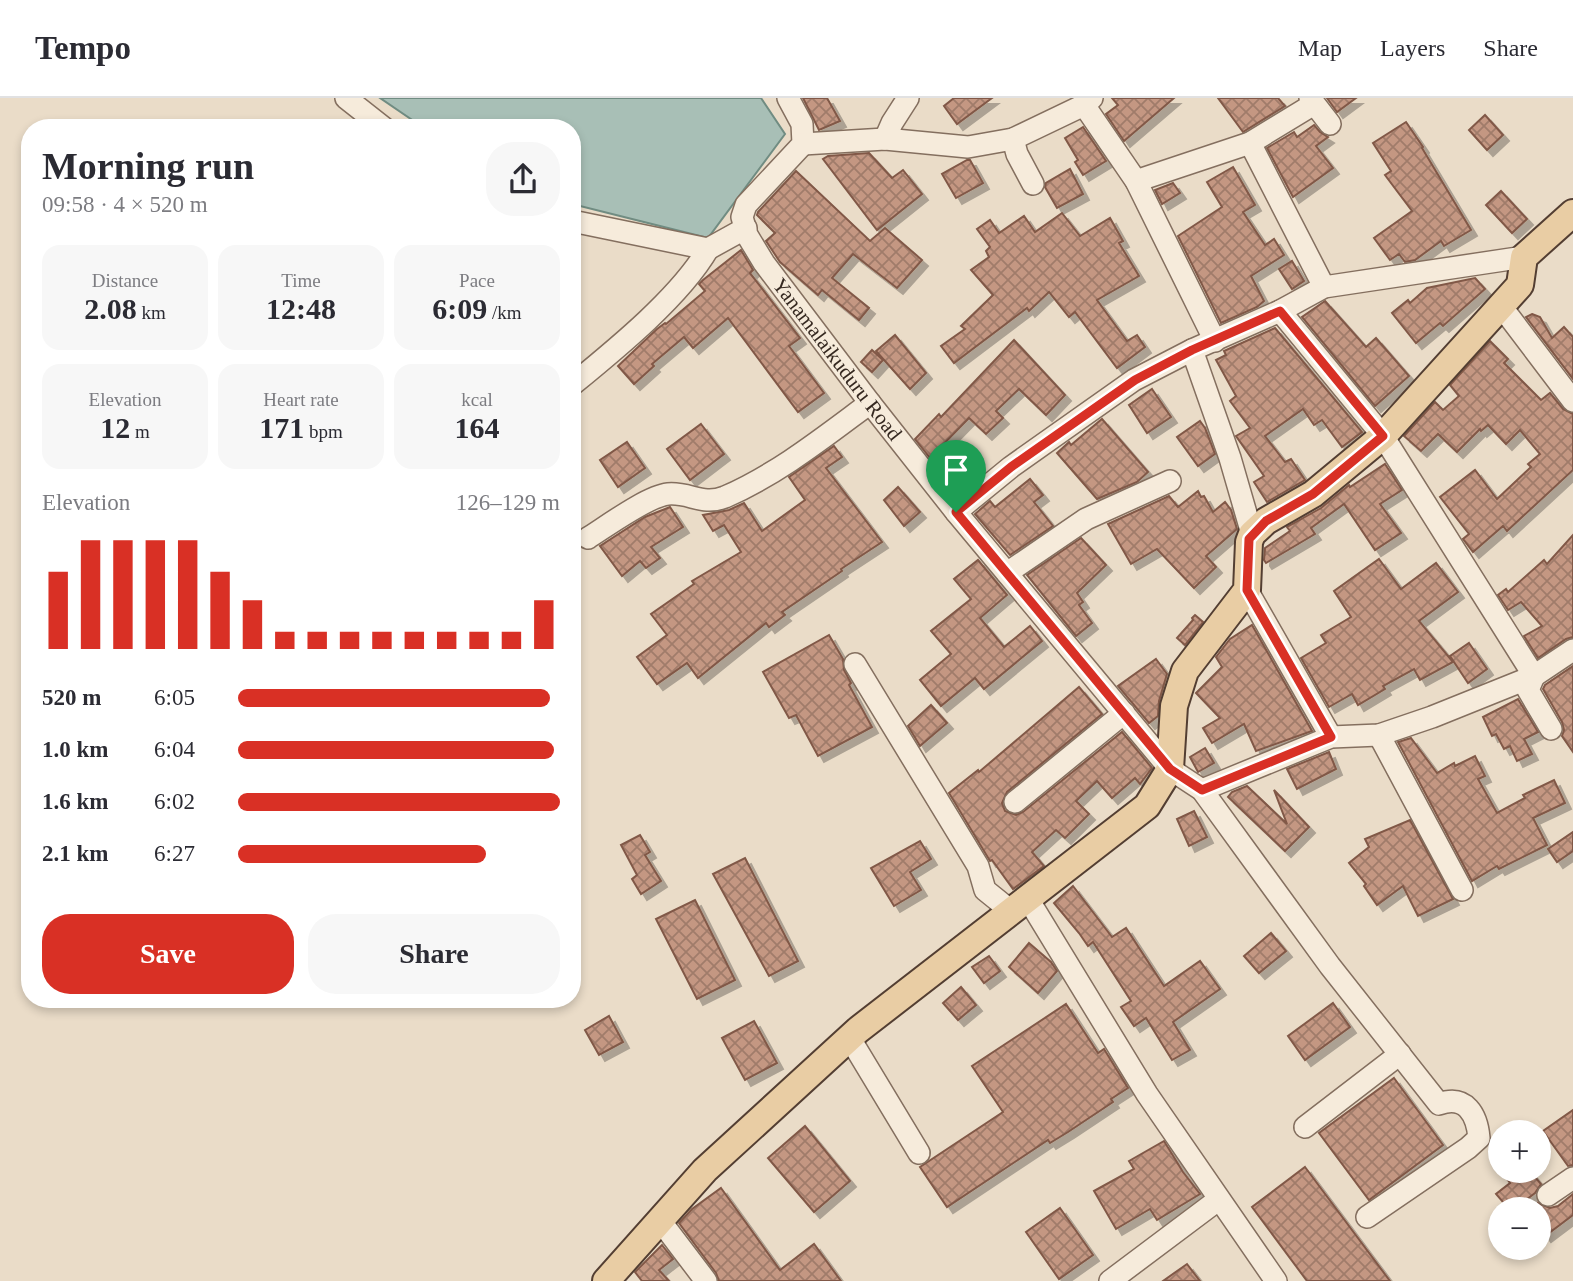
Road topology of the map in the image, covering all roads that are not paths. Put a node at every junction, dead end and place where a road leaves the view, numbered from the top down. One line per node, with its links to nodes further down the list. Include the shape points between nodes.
1 (346, 98): 6 (street)
2 (788, 98): 11 (street, via 802,124)
3 (908, 98): 8 (street)
4 (1312, 101): 7 (street); 10 (street)
5 (1088, 102): 9 (street); 12 (street)
6 (373, 119)
7 (1330, 124)
8 (885, 139): 9 (street, via 968,147); 11 (street)
9 (1013, 139): 13 (street)
10 (1250, 143): 12 (street); 19 (street)
11 (803, 144): 16 (street, via 746,205 742,217)
12 (1136, 181): 22 (street)
13 (1033, 184)
14 (1573, 213): 18 (main road)
15 (581, 223): 17 (street)
16 (746, 228): 17 (street); 26 (street, Yanamalaikuduru Road, via 764,263)
17 (708, 249): 24 (street, via 698,268 662,305)
18 (1524, 257): 19 (street); 20 (main road, via 1520,285)
19 (1324, 287): 21 (street)
20 (1501, 306): 25 (street); 27 (main road)
21 (1280, 311): 22 (street); 27 (street)
22 (1216, 341): 23 (street)
23 (1192, 350): 29 (street, via 1135,380 1011,467); 30 (street)
24 (581, 378)
25 (1573, 401)
26 (870, 403): 29 (street, Yanamalaikuduru Road); 31 (street, via 809,449 725,497 711,501 659,495)
27 (1383, 436): 30 (main road, via 1313,494); 36 (street)
28 (1170, 481): 32 (street, via 1086,519)
29 (956, 512): 32 (street, Yanamalaikuduru Road)
30 (1252, 534): 33 (main road)
31 (588, 537)
32 (1007, 573): 37 (street, Yanamalaikuduru Road)
33 (1247, 590): 40 (street); 41 (main road, via 1185,671 1174,706)
34 (1573, 650): 36 (street)
35 (855, 664): 45 (street, via 978,866 985,890)
36 (1534, 676): 38 (street, via 1528,690); 39 (street)
37 (1124, 713): 41 (street, Yanamalaikuduru Road); 43 (street)
38 (1551, 729)
39 (1379, 735): 40 (street); 44 (street)
40 (1331, 737): 42 (street)
41 (1170, 769): 42 (street, Yanamalaikuduru Road); 45 (main road, via 1147,806)
42 (1202, 790): 47 (street)
43 (1015, 802)
44 (1462, 890)
45 (1019, 905): 46 (main road); 52 (street)
46 (849, 1037): 49 (street); 54 (main road, via 705,1170)
47 (1400, 1054): 48 (street); 53 (street, via 1439,1104 1461,1102 1472,1112 1479,1138)
48 (1305, 1126)
49 (919, 1153)
50 (1573, 1178): 51 (street)
51 (1548, 1195)
52 (1218, 1200): 57 (street); 58 (street)
53 (1367, 1217)
54 (659, 1219): 55 (main road); 56 (street)
55 (606, 1281)
56 (706, 1281)
57 (1110, 1281)
58 (1276, 1281)

